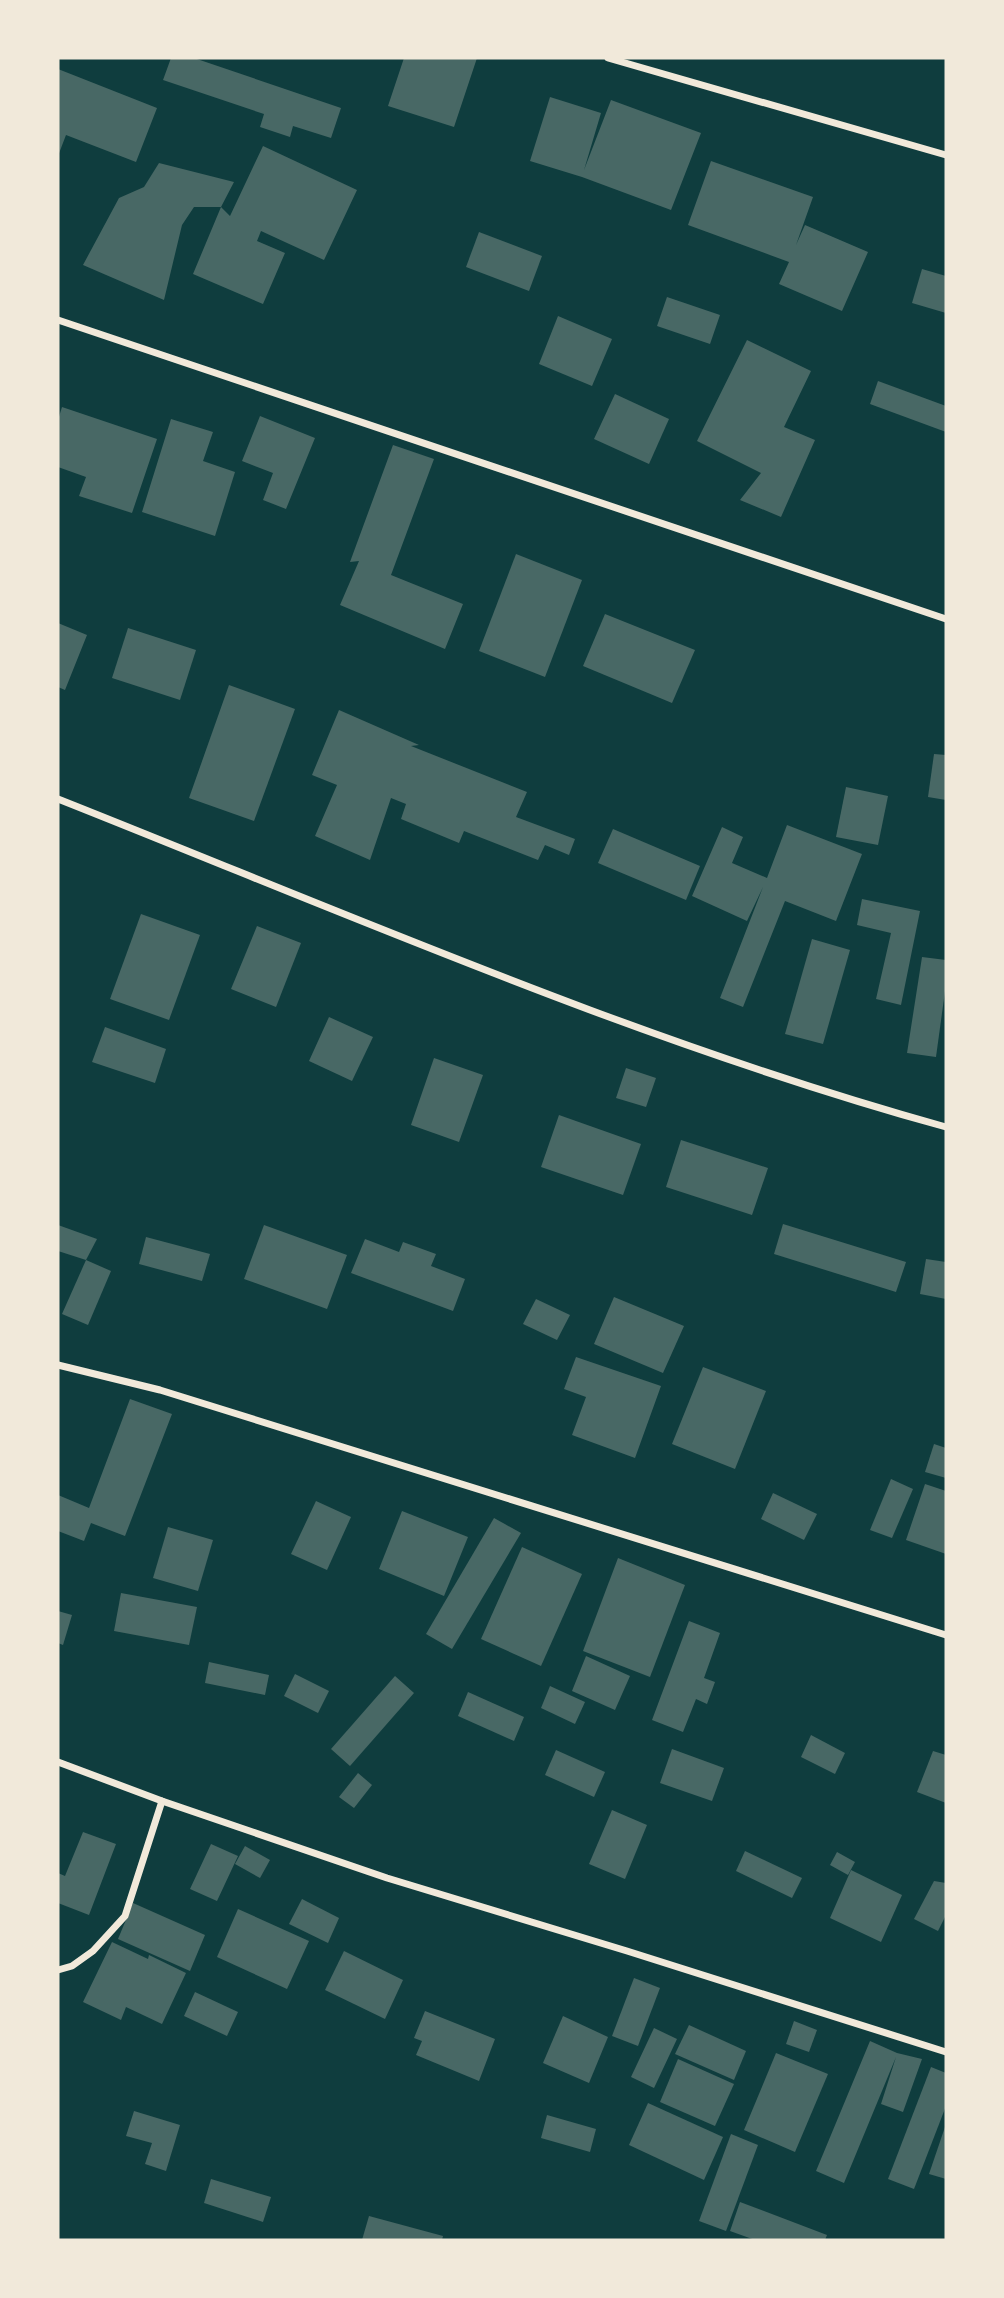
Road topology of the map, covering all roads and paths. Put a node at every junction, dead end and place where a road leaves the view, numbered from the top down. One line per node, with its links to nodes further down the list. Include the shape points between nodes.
1 (608, 58): 2 (street)
2 (946, 155)
3 (58, 320): 4 (street)
4 (946, 619)
5 (58, 799): 6 (street, via 691,1047)
6 (946, 1127)
7 (58, 1365): 8 (street, via 173,1394)
8 (946, 1634)
9 (58, 1762): 10 (street)
10 (162, 1801): 11 (street, via 125,1916 93,1951); 12 (street, via 387,1878)
11 (58, 1970)
12 (946, 2052)

